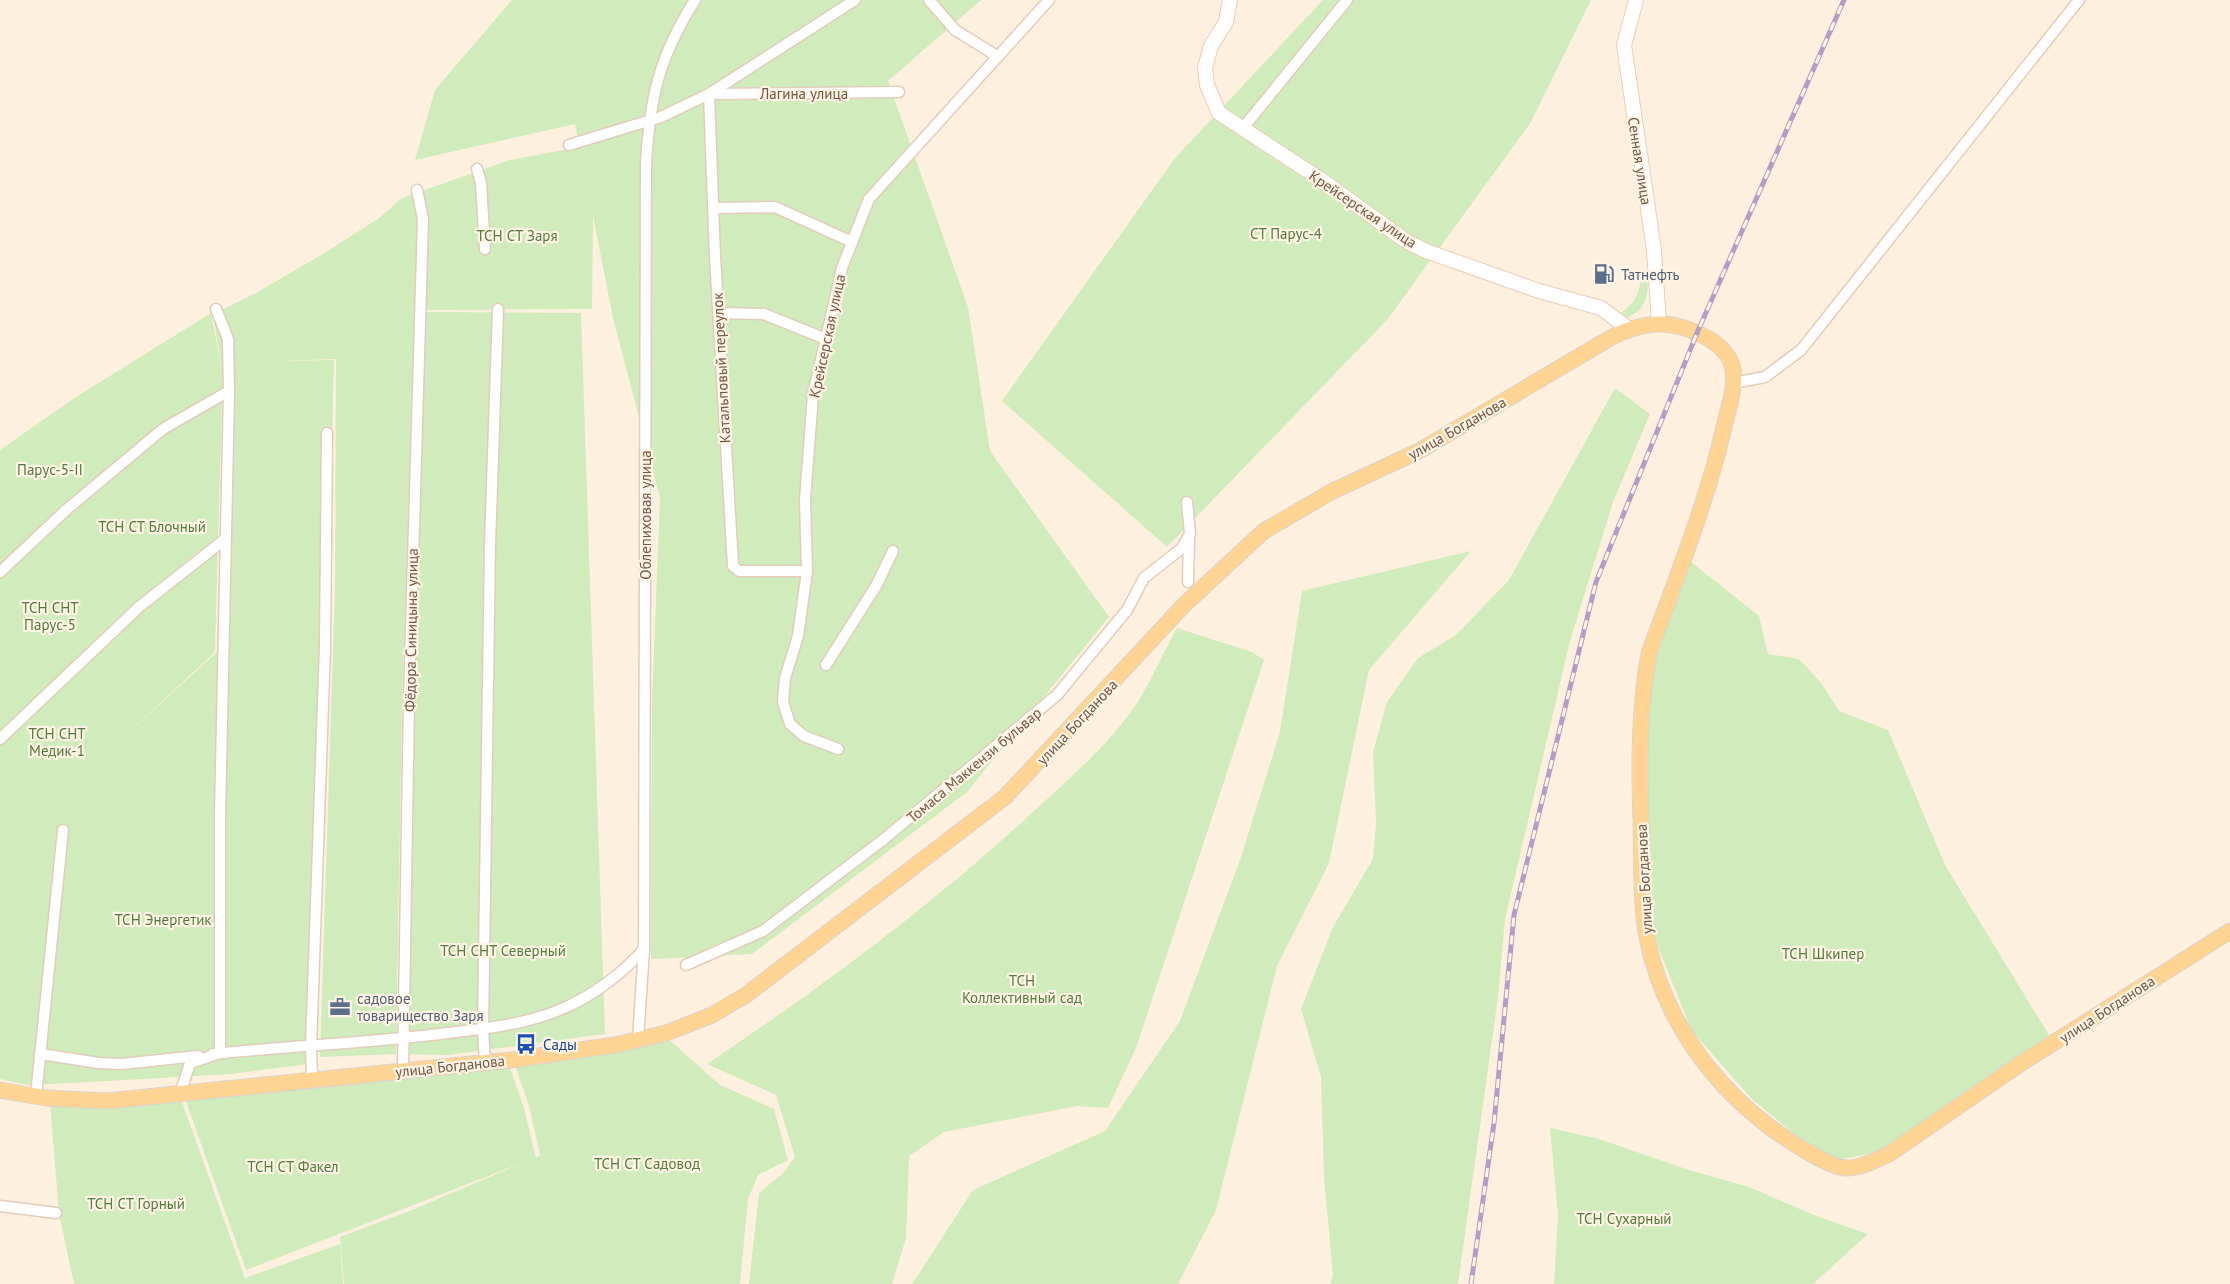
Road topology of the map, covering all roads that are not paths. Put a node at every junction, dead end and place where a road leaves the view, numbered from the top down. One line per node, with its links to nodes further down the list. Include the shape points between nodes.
1 (695, 0): 12 (street, Облепиховая улица, via 660,67)
2 (855, 0): 11 (street)
3 (928, 0): 9 (street, via 955,30)
4 (1049, 0): 9 (street, Крейсерская улица)
5 (1230, 0): 13 (street, Крейсерская улица, via 1226,22 1211,46 1206,76 1219,113)
6 (1347, 0): 13 (street)
7 (1636, 0): 23 (street, Сенная улица, via 1624,45 1654,250)
8 (2079, 0): 26 (street, via 1801,350 1765,377)
9 (997, 56): 18 (street, Крейсерская улица, via 869,199)
10 (899, 92): 11 (street, Лагина улица)
11 (709, 94): 12 (street); 17 (street, Катальповый переулок)
12 (648, 122): 14 (street); 41 (street, Облепиховая улица)
13 (1243, 128): 24 (street, Крейсерская улица, via 1406,241 1539,291 1601,308)
14 (569, 146)
15 (477, 169): 19 (street)
16 (417, 190): 44 (street, Фёдора Синицына улица, via 423,219 409,699)
17 (713, 208): 18 (street, via 775,207); 22 (street, Катальповый переулок)
18 (852, 242): 25 (street, Крейсерская улица)
19 (485, 249)
20 (216, 309): 27 (street, via 228,339)
21 (498, 309): 43 (street, via 490,544)
22 (718, 313): 25 (street, via 764,314); 33 (street, Катальповый переулок, via 733,566 739,571)
23 (1659, 323): 24 (main road, улица Богданова); 26 (main road, улица Богданова, via 1683,327 1720,347 1731,361)
24 (1629, 329): 45 (main road, улица Богданова, via 1419,451 1331,492 1264,531 1185,604 1028,775 982,817 746,995 712,1015)
25 (825, 339): 33 (street, Крейсерская улица, via 813,395 805,500)
26 (1733, 383): 40 (main road, улица Богданова, via 1703,502 1649,653 1643,687 1639,768 1647,938 1674,1019 1713,1072 1766,1125 1802,1150 1845,1168 1869,1164)
27 (229, 391): 31 (street); 34 (street, via 163,429 66,510)
28 (327, 433): 46 (street, via 325,646)
29 (1187, 502): 30 (street)
30 (1190, 534): 35 (street); 42 (street, Томаса Маккензи бульвар, via 1182,548 1144,578 1127,610 1057,695 969,771 764,931)
31 (224, 540): 37 (street, via 139,607); 47 (street)
32 (893, 551): 36 (street, via 876,586)
33 (807, 571): 38 (street, Крейсерская улица, via 783,702 790,724 804,736)
34 (0, 572)
35 (1188, 582)
36 (826, 665)
37 (0, 739)
38 (838, 749)
39 (63, 830): 48 (street)
40 (2230, 931)
41 (644, 949): 43 (street, via 626,969 566,1008); 45 (street, Облепиховая улица)
42 (686, 965)
43 (483, 1029): 44 (street); 49 (street)
44 (406, 1038): 46 (street); 50 (street, Фёдора Синицына улица)
45 (638, 1040): 49 (main road, улица Богданова)
46 (311, 1047): 47 (street); 51 (street)
47 (220, 1053): 48 (street, via 122,1064); 53 (street, via 190,1063)
48 (40, 1054): 54 (street)
49 (485, 1063): 50 (main road, улица Богданова)
50 (403, 1071): 51 (main road, улица Богданова)
51 (312, 1080): 53 (main road, улица Богданова)
52 (0, 1090): 54 (main road, улица Богданова)
53 (180, 1094): 54 (main road, улица Богданова, via 106,1101)
54 (36, 1096)
55 (0, 1206): 56 (street)
56 (56, 1213)

